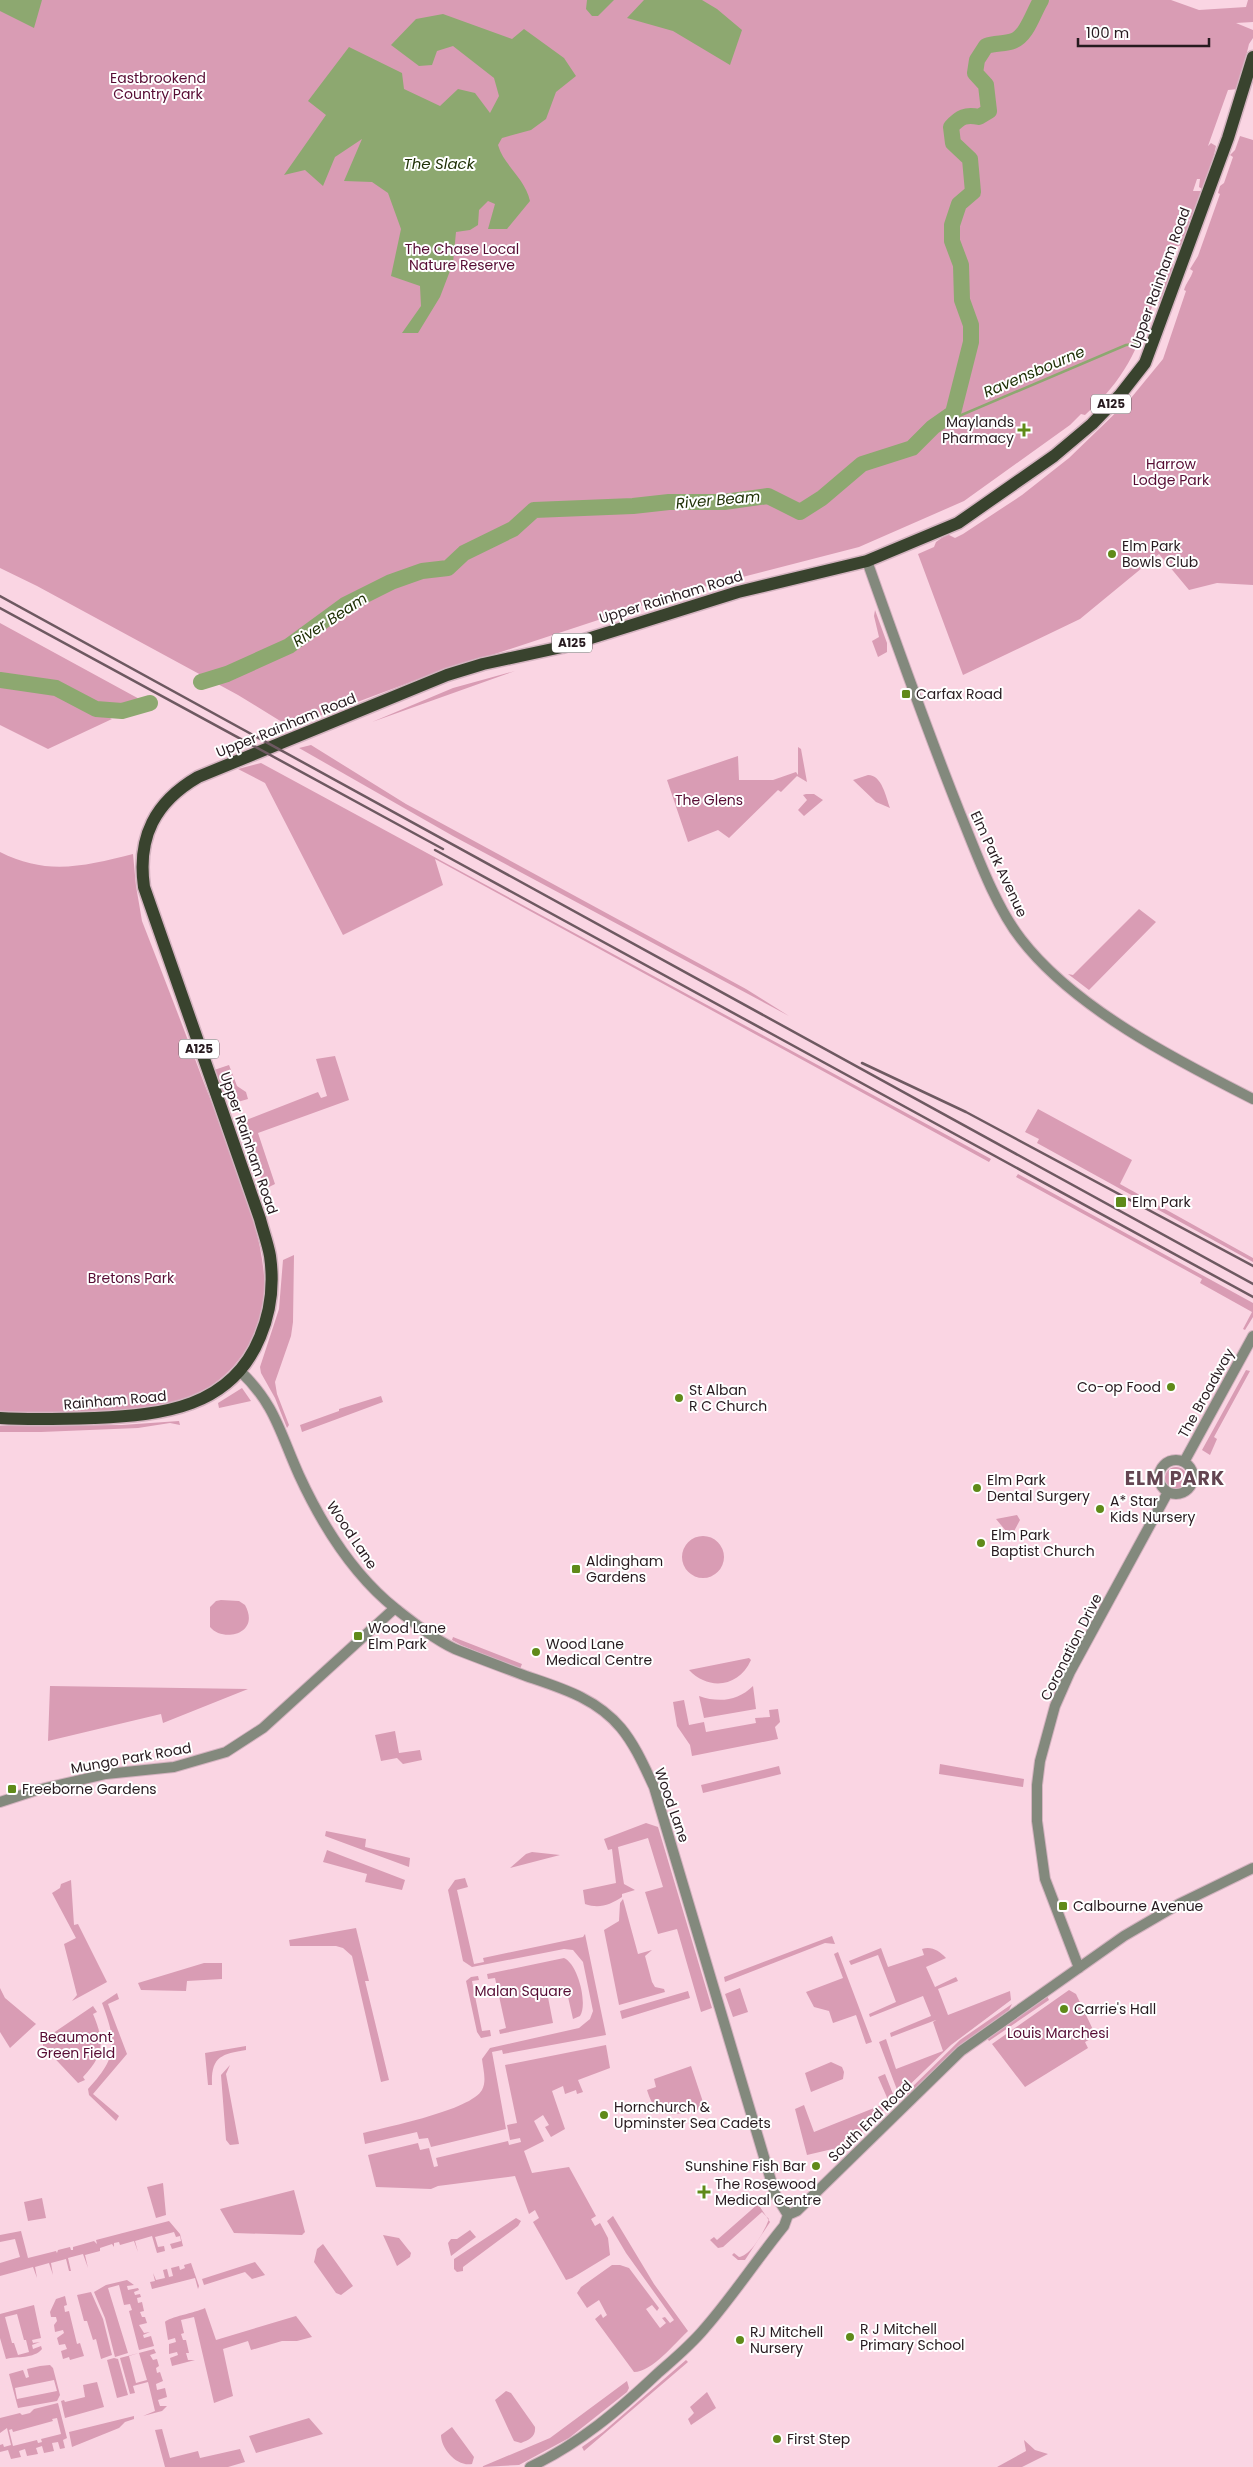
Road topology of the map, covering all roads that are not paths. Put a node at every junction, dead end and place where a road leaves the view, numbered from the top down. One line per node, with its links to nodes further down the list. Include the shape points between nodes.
1 (1253, 57): 2 (main road, Upper Rainham Road / A125, via 1228,138 1145,363 1120,396 1092,424 958,523)
2 (867, 561): 3 (street, Elm Park Avenue, via 933,746 974,846 1020,939 1053,972 1114,1020 1198,1071); 5 (main road, Upper Rainham Road / A125, via 738,592 562,646 483,664 447,676 198,777 178,788 165,802 148,830 144,846 144,887 270,1254 272,1294 269,1314 256,1348)
3 (1253, 1099)
4 (1253, 1336): 7 (street, The Broadway)
5 (244, 1367): 6 (main road, Rainham Road / A125, via 212,1394 166,1412 68,1419); 9 (street, Wood Lane, via 265,1397 299,1475 329,1531 356,1571)
6 (0, 1418)
7 (1184, 1462): 8 (street, via 1177,1460 1163,1466 1159,1480); 8 (street, via 1192,1470 1192,1486 1181,1494)
8 (1168, 1492): 12 (street, Coronation Drive, via 1070,1672 1055,1706 1040,1761 1037,1820 1042,1864)
9 (395, 1608): 10 (street, Mungo Park Road, via 263,1728 226,1752 174,1767 98,1776); 13 (street, Wood Lane, via 426,1632 455,1648 588,1700 620,1727 632,1744 654,1787 773,2185)
10 (0, 1802)
11 (1253, 1868): 12 (street, South End Road, via 1148,1922)
12 (1080, 1968): 13 (street, South End Road, via 961,2051 797,2211)
13 (788, 2214): 14 (street, South End Road, via 784,2226 705,2329 614,2414 570,2445)
14 (530, 2467)

